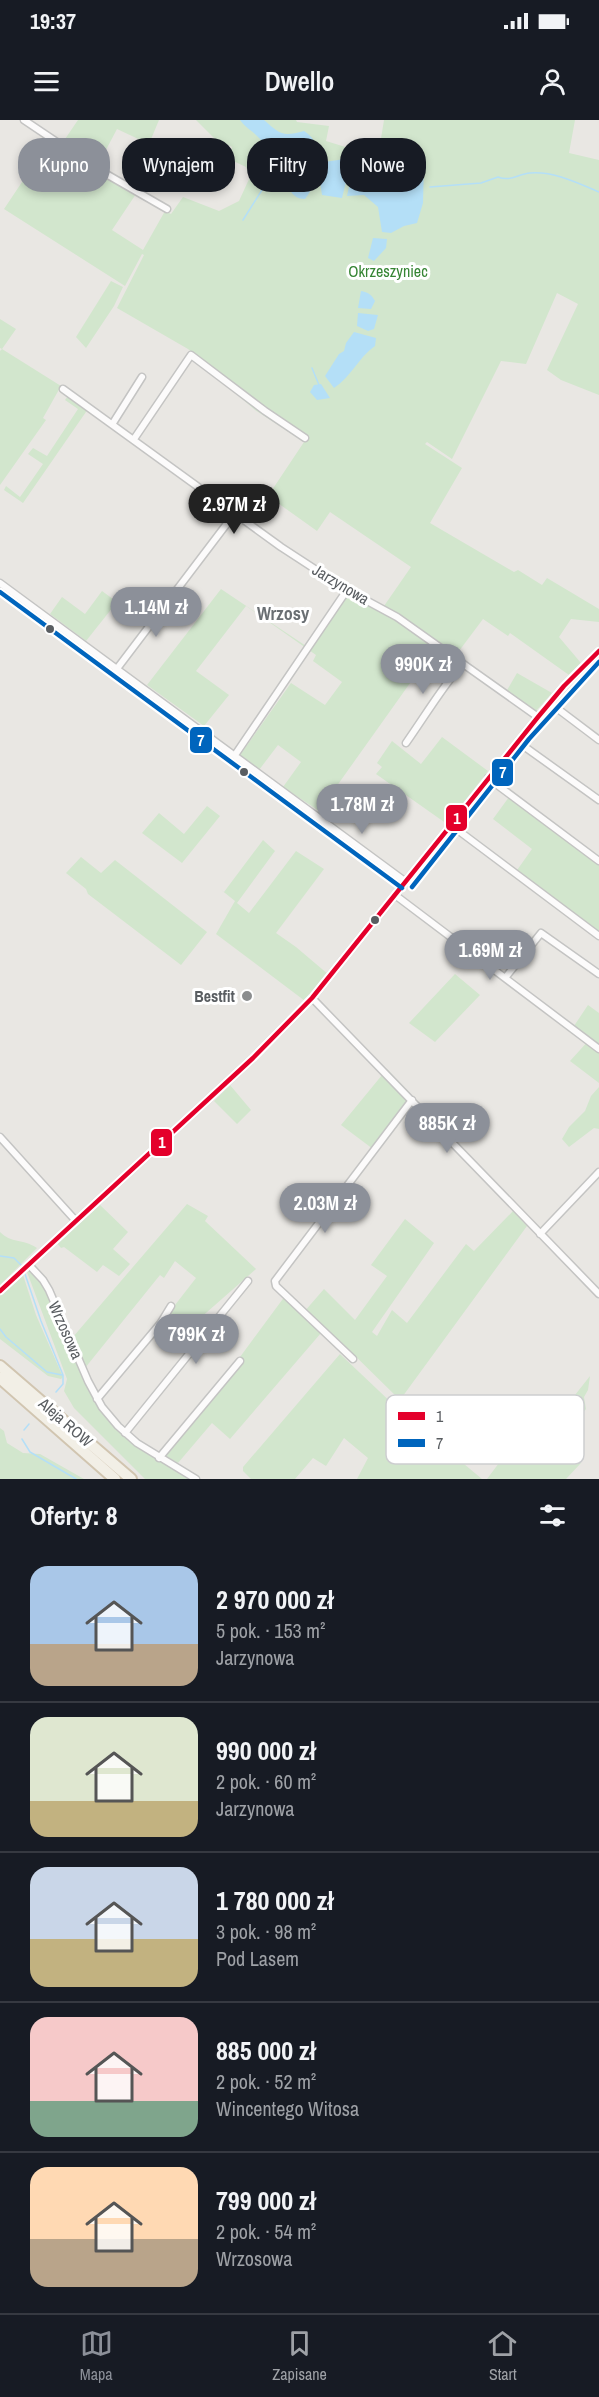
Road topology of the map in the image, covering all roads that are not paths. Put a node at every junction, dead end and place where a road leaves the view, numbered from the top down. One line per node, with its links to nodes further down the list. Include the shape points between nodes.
1 (24, 120): 2 (street)
2 (167, 209)
3 (142, 377): 5 (street)
4 (63, 389): 5 (street, Jarzynowa)
5 (113, 423): 7 (street, Jarzynowa)
6 (305, 438): 7 (street, via 191,355)
7 (134, 439): 8 (street, Jarzynowa)
8 (235, 513): 10 (street, Jarzynowa); 13 (street)
9 (0, 583): 13 (street)
10 (347, 590): 12 (street, Jarzynowa, via 397,617); 19 (street)
11 (599, 651): 14 (street)
12 (462, 664): 15 (street, Jarzynowa); 18 (street)
13 (116, 670): 19 (street)
14 (550, 703): 15 (street); 16 (street)
15 (538, 717): 17 (street)
16 (599, 740)
17 (518, 742): 20 (street); 21 (street)
18 (406, 743)
19 (235, 755): 24 (street)
20 (488, 778): 22 (street); 23 (street)
21 (599, 800)
22 (451, 825): 24 (street); 26 (street)
23 (599, 861)
24 (406, 882): 25 (street)
25 (395, 895): 28 (street); 29 (street)
26 (599, 936)
27 (599, 974): 28 (street, via 541,933)
28 (505, 978): 30 (street)
29 (312, 998): 31 (street); 34 (street, via 253,1058)
30 (599, 1049)
31 (412, 1100): 35 (street); 41 (street, via 274,1281)
32 (2, 1143): 34 (street)
33 (599, 1173): 35 (street)
34 (76, 1221): 36 (street)
35 (540, 1234): 39 (street)
36 (29, 1264): 38 (street); 45 (street, Wrzosowa, via 49,1290)
37 (248, 1281): 46 (street)
38 (0, 1291)
39 (599, 1294)
40 (171, 1306): 45 (street)
41 (353, 1359)
42 (240, 1361): 47 (street)
43 (0, 1366): 49 (main road, Aleja ROW)
44 (0, 1378): 48 (main road, Aleja ROW)
45 (97, 1399): 46 (street, Wrzosowa)
46 (125, 1433): 47 (street, Wrzosowa)
47 (159, 1458): 50 (street, Wrzosowa)
48 (115, 1479)
49 (131, 1479)
50 (196, 1479)

